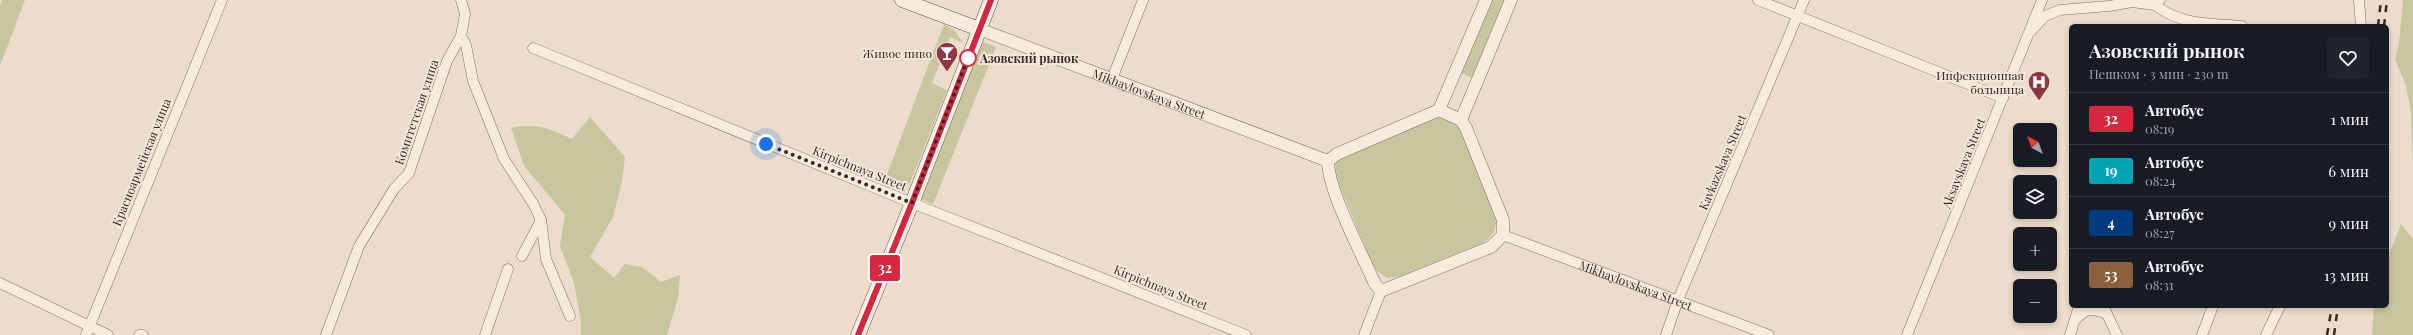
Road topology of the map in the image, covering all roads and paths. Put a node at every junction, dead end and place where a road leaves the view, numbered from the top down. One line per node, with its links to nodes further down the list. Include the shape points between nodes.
1 (222, 0): 40 (street, Красноармейская улица)
2 (461, 0): 19 (street, Комитетская улица, via 465,14)
3 (902, 0): 17 (main road, Mikhaylovskaya Street)
4 (991, 0): 17 (main road)
5 (994, 0): 17 (street)
6 (1143, 0): 21 (street)
7 (1486, 0): 23 (street)
8 (1511, 0): 24 (street)
9 (1758, 0): 14 (street)
10 (1804, 0): 14 (street, Kavkazskaya Street)
11 (2042, 0): 18 (street, Aksayskaya Street)
12 (2359, 0): 16 (street)
13 (2158, 2): 15 (street, via 2165,12 2187,22); 18 (street, via 2132,2 2060,10 2045,16)
14 (1798, 15): 22 (street); 33 (street, Kavkazskaya Street)
15 (2214, 24)
16 (2360, 24)
17 (979, 29): 21 (street, Mikhaylovskaya Street); 26 (main road)
18 (2027, 35): 22 (street, Aksayskaya Street)
19 (463, 40): 27 (street, via 473,81 504,159 534,205); 45 (street, Комитетская улица, via 447,61 409,173 394,189 359,246)
20 (533, 48): 26 (street, Kirpichnaya Street)
21 (1112, 79): 25 (street, Mikhaylovskaya Street)
22 (2003, 98): 52 (street, Aksayskaya Street)
23 (1439, 110): 24 (street); 25 (street, via 1337,154)
24 (1461, 120): 28 (street, via 1503,220)
25 (1328, 161): 32 (street, via 1328,174 1337,197 1375,284)
26 (912, 203): 47 (main road); 48 (street, Kirpichnaya Street)
27 (540, 220): 29 (street); 38 (street, via 546,259)
28 (1503, 236): 32 (street, via 1491,247); 33 (street, Mikhaylovskaya Street)
29 (522, 256)
30 (508, 269): 46 (street)
31 (0, 283): 40 (street)
32 (1381, 291): 49 (street)
33 (1678, 300): 50 (street, Kavkazskaya Street); 51 (street, Mikhaylovskaya Street)
34 (2078, 308): 39 (street)
35 (2212, 308): 55 (street)
36 (2279, 308): 56 (street)
37 (2105, 310): 39 (street, via 2084,311); 54 (street)
38 (570, 316)
39 (2075, 320): 53 (street)
40 (89, 325): 41 (street, Красноармейская улица); 42 (street)
41 (86, 335)
42 (108, 335)
43 (139, 335): 44 (street)
44 (143, 335)
45 (326, 335)
46 (485, 335)
47 (858, 335)
48 (1246, 335)
49 (1364, 335)
50 (1666, 335)
51 (1769, 335)
52 (1907, 335)
53 (2070, 335)
54 (2117, 335)
55 (2202, 335)
56 (2266, 335)

